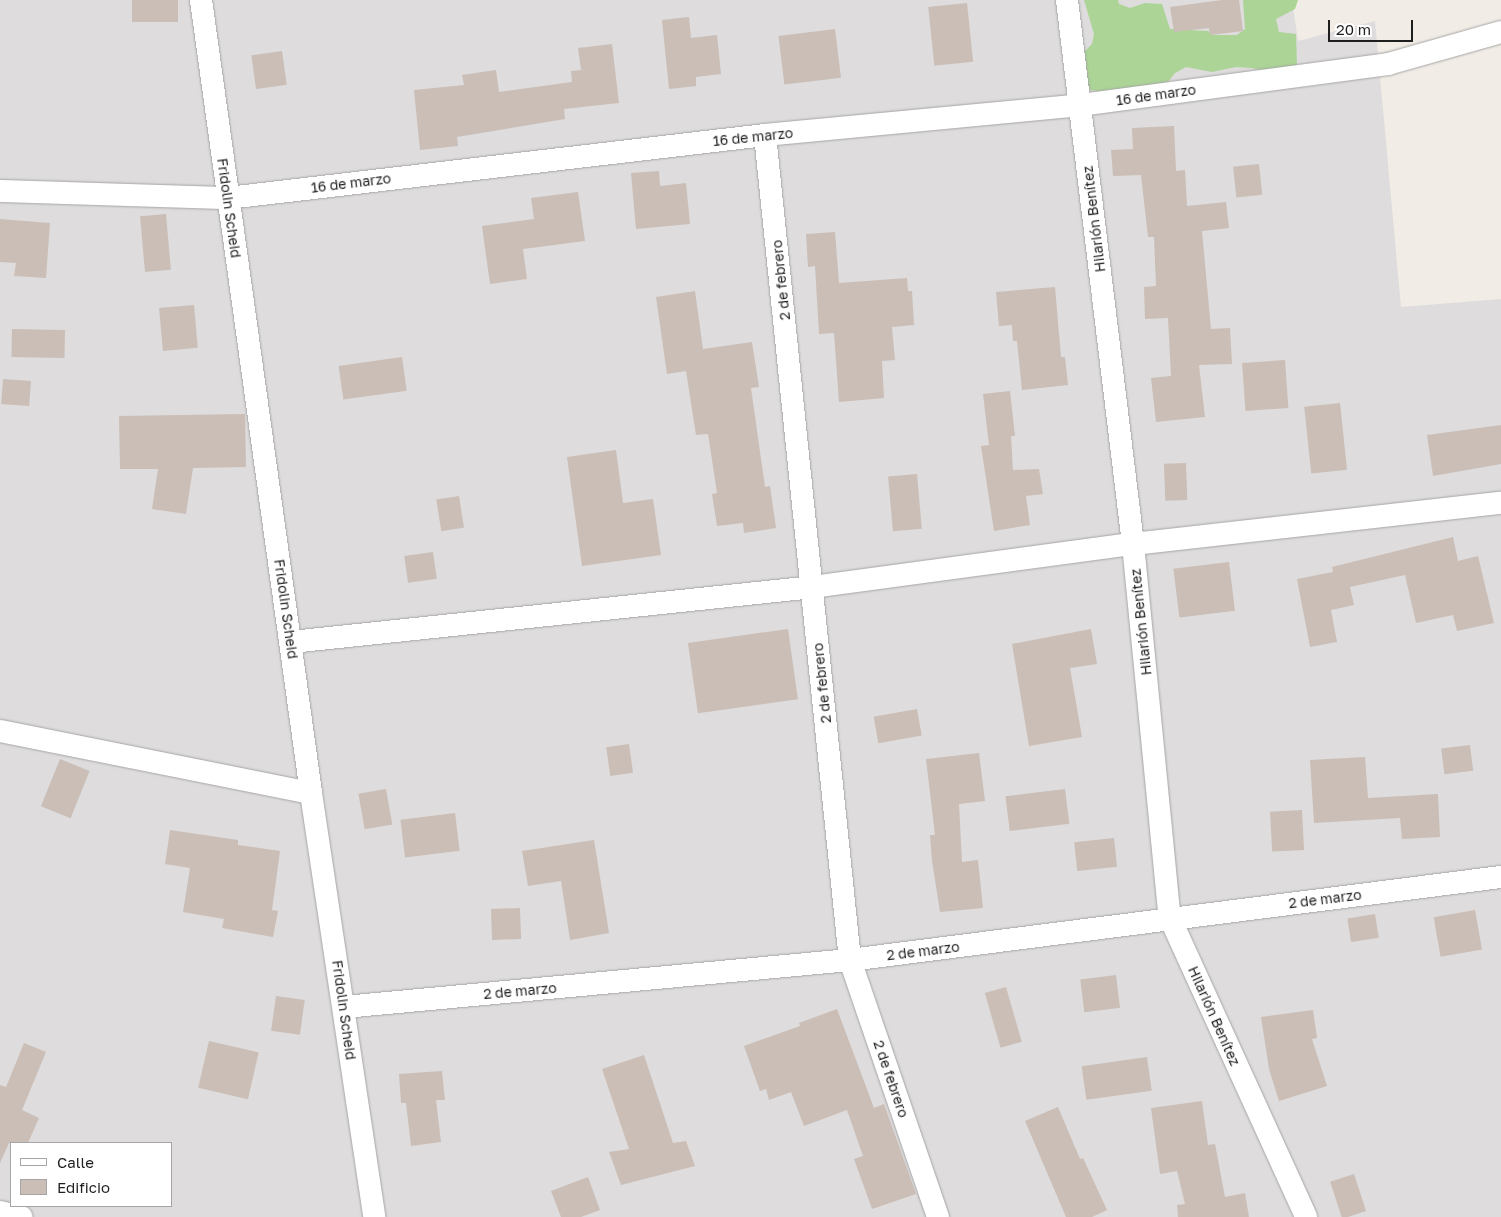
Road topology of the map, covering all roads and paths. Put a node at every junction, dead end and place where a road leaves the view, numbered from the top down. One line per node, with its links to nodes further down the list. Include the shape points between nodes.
1 (201, 0): 7 (street, Fridolin Scheid)
2 (1067, 0): 4 (street, Hilarión Benítez)
3 (1501, 32): 4 (street, 16 de marzo, via 1388,64)
4 (1081, 106): 5 (street, 16 de marzo); 9 (street, Hilarión Benítez)
5 (765, 135): 7 (street, 16 de marzo); 10 (street, 2 de febrero)
6 (0, 192): 7 (street, 16 de marzo)
7 (228, 198): 11 (street, Fridolin Scheid)
8 (1501, 503): 9 (street)
9 (1133, 544): 10 (street); 15 (street, Hilarión Benítez)
10 (813, 587): 11 (street); 16 (street, 2 de febrero)
11 (291, 642): 13 (street, Fridolin Scheid)
12 (0, 731): 13 (street)
13 (311, 793): 17 (street, Fridolin Scheid)
14 (1501, 877): 15 (street, 2 de marzo)
15 (1170, 918): 16 (street, 2 de marzo); 22 (street, Hilarión Benítez)
16 (850, 960): 17 (street, 2 de marzo); 21 (street, 2 de febrero)
17 (344, 1007): 20 (street, Fridolin Scheid)
18 (0, 1212): 19 (street)
19 (21, 1217)
20 (374, 1217)
21 (938, 1217)
22 (1306, 1217)

